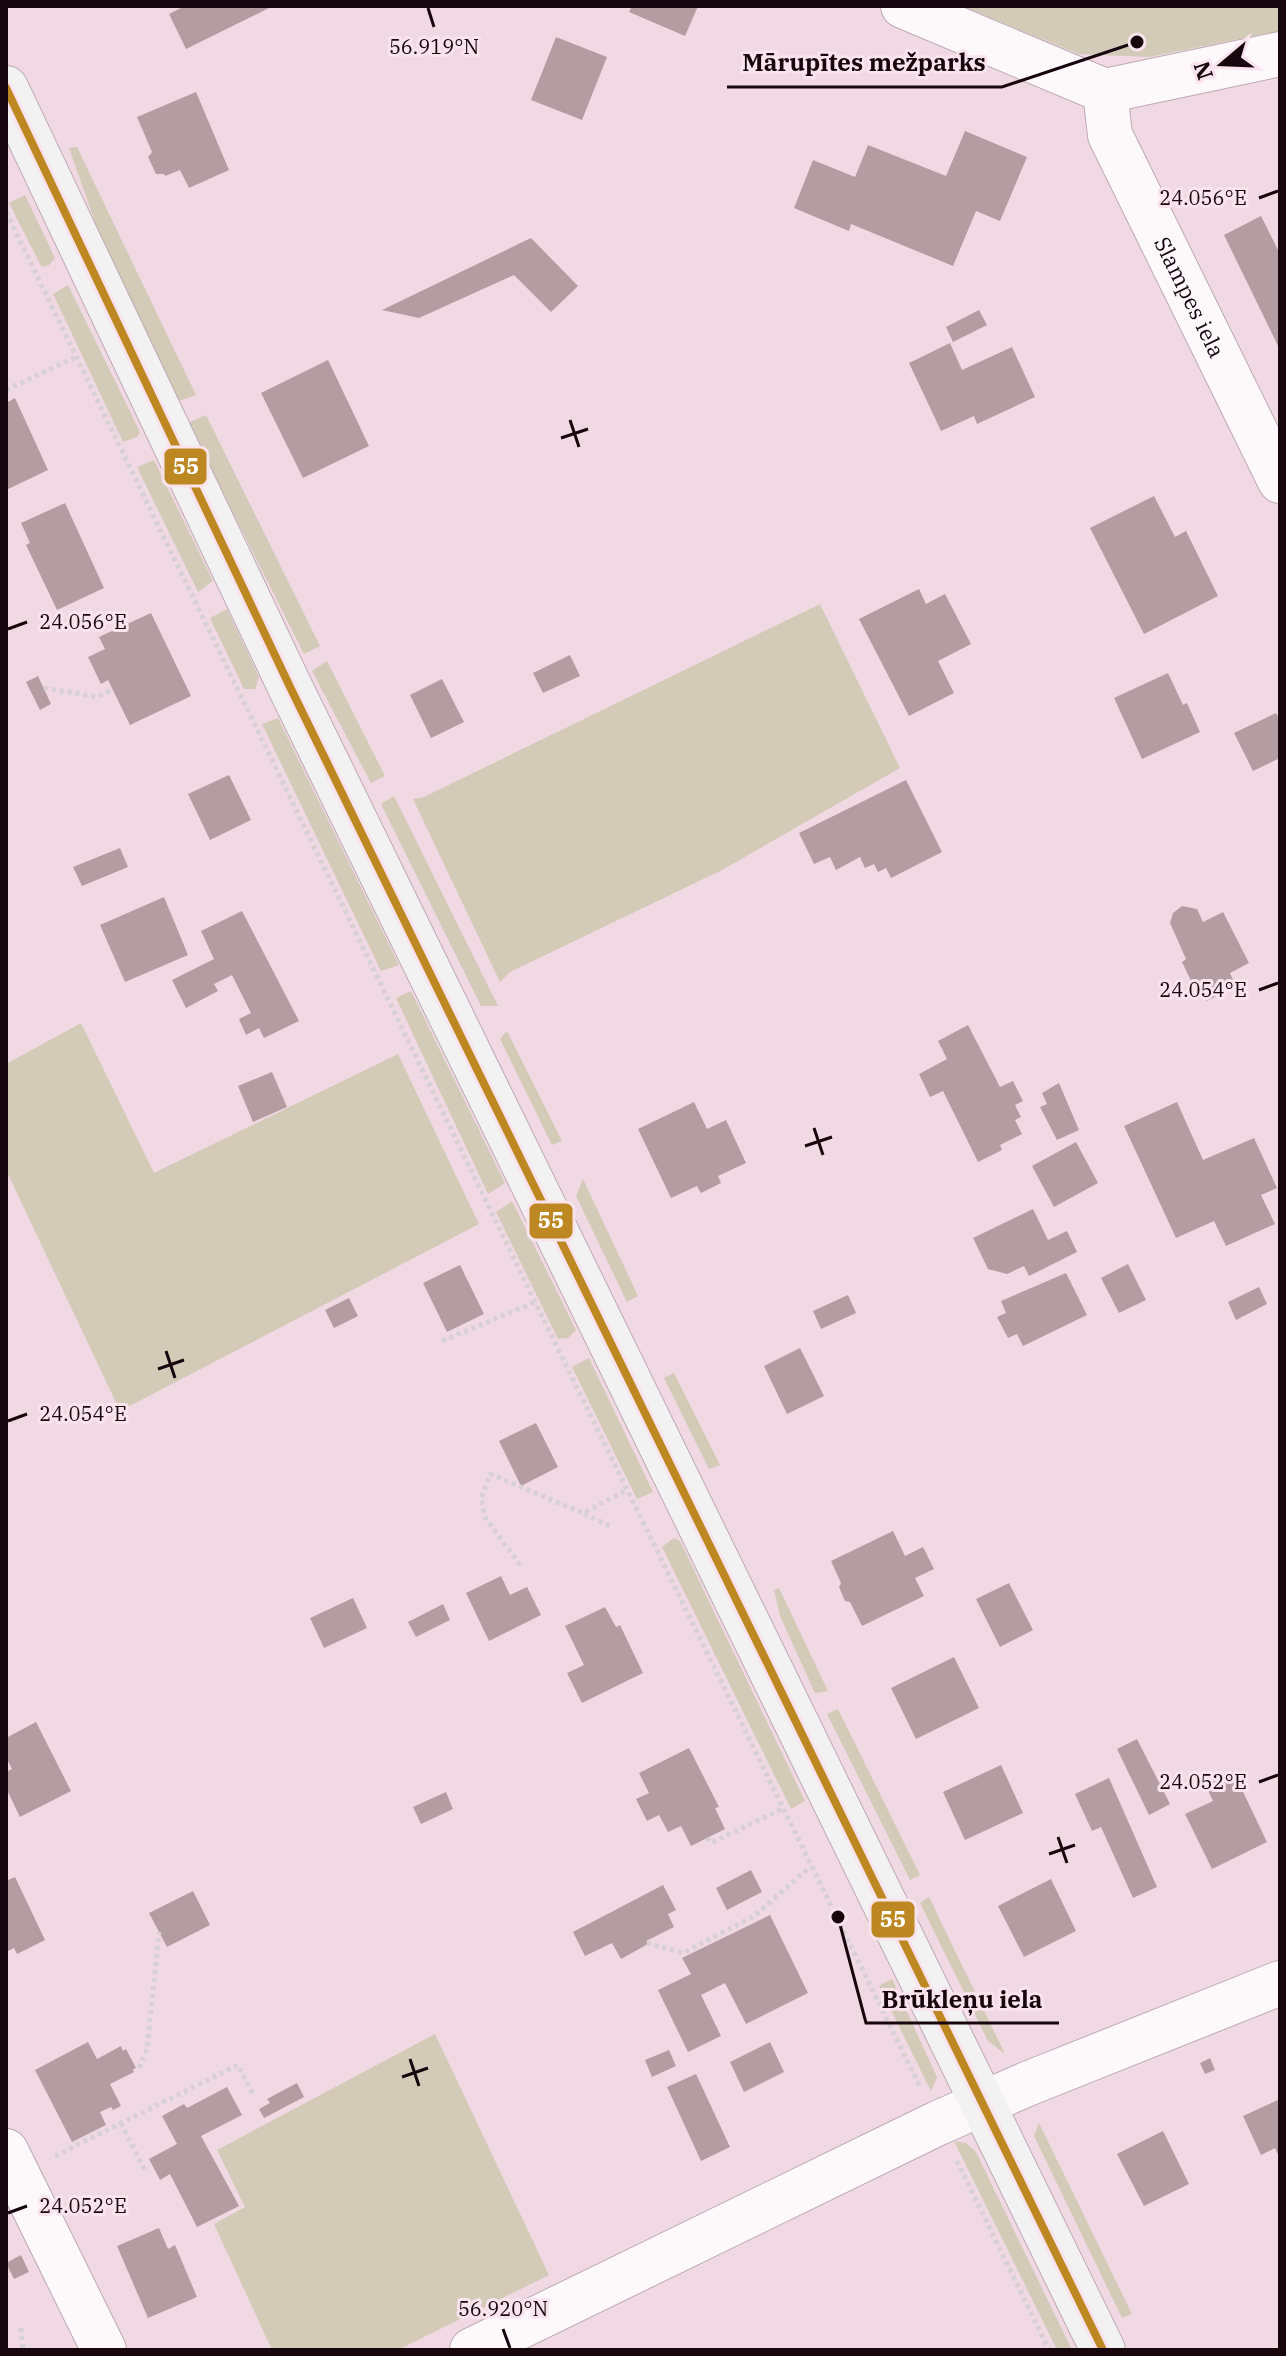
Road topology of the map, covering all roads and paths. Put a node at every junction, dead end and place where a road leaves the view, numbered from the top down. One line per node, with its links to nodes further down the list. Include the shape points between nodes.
1 (903, 6): 4 (street)
2 (1280, 54): 4 (street)
3 (6, 88): 25 (main road, via 291,689)
4 (1105, 91): 8 (street, Slampes iela, via 1110,135)
5 (6, 212): 6 (path)
6 (76, 357): 7 (path); 11 (path)
7 (6, 390)
8 (1280, 481)
9 (44, 688): 10 (path, via 97,697)
10 (113, 689)
11 (535, 1302): 12 (path); 13 (path)
12 (442, 1341)
13 (627, 1490): 14 (path); 17 (path)
14 (583, 1513): 15 (path); 16 (path, via 490,1474 481,1498 485,1517)
15 (610, 1526)
16 (520, 1565)
17 (782, 1809): 18 (path, via 711,1843); 19 (path)
18 (707, 1838)
19 (810, 1867): 21 (path, via 754,1916 683,1953); 27 (path)
20 (159, 1932): 23 (path, via 147,2049)
21 (647, 1943)
22 (1280, 1983): 25 (street)
23 (139, 2068)
24 (254, 2096): 26 (path, via 238,2065)
25 (983, 2104): 27 (street); 35 (main road)
26 (121, 2123): 28 (path); 29 (path)
27 (938, 2123): 33 (street); 34 (path)
28 (12, 2163): 32 (street)
29 (145, 2171)
30 (21, 2328): 31 (path)
31 (23, 2350)
32 (104, 2350)
33 (472, 2350)
34 (1049, 2350)
35 (1103, 2350)

